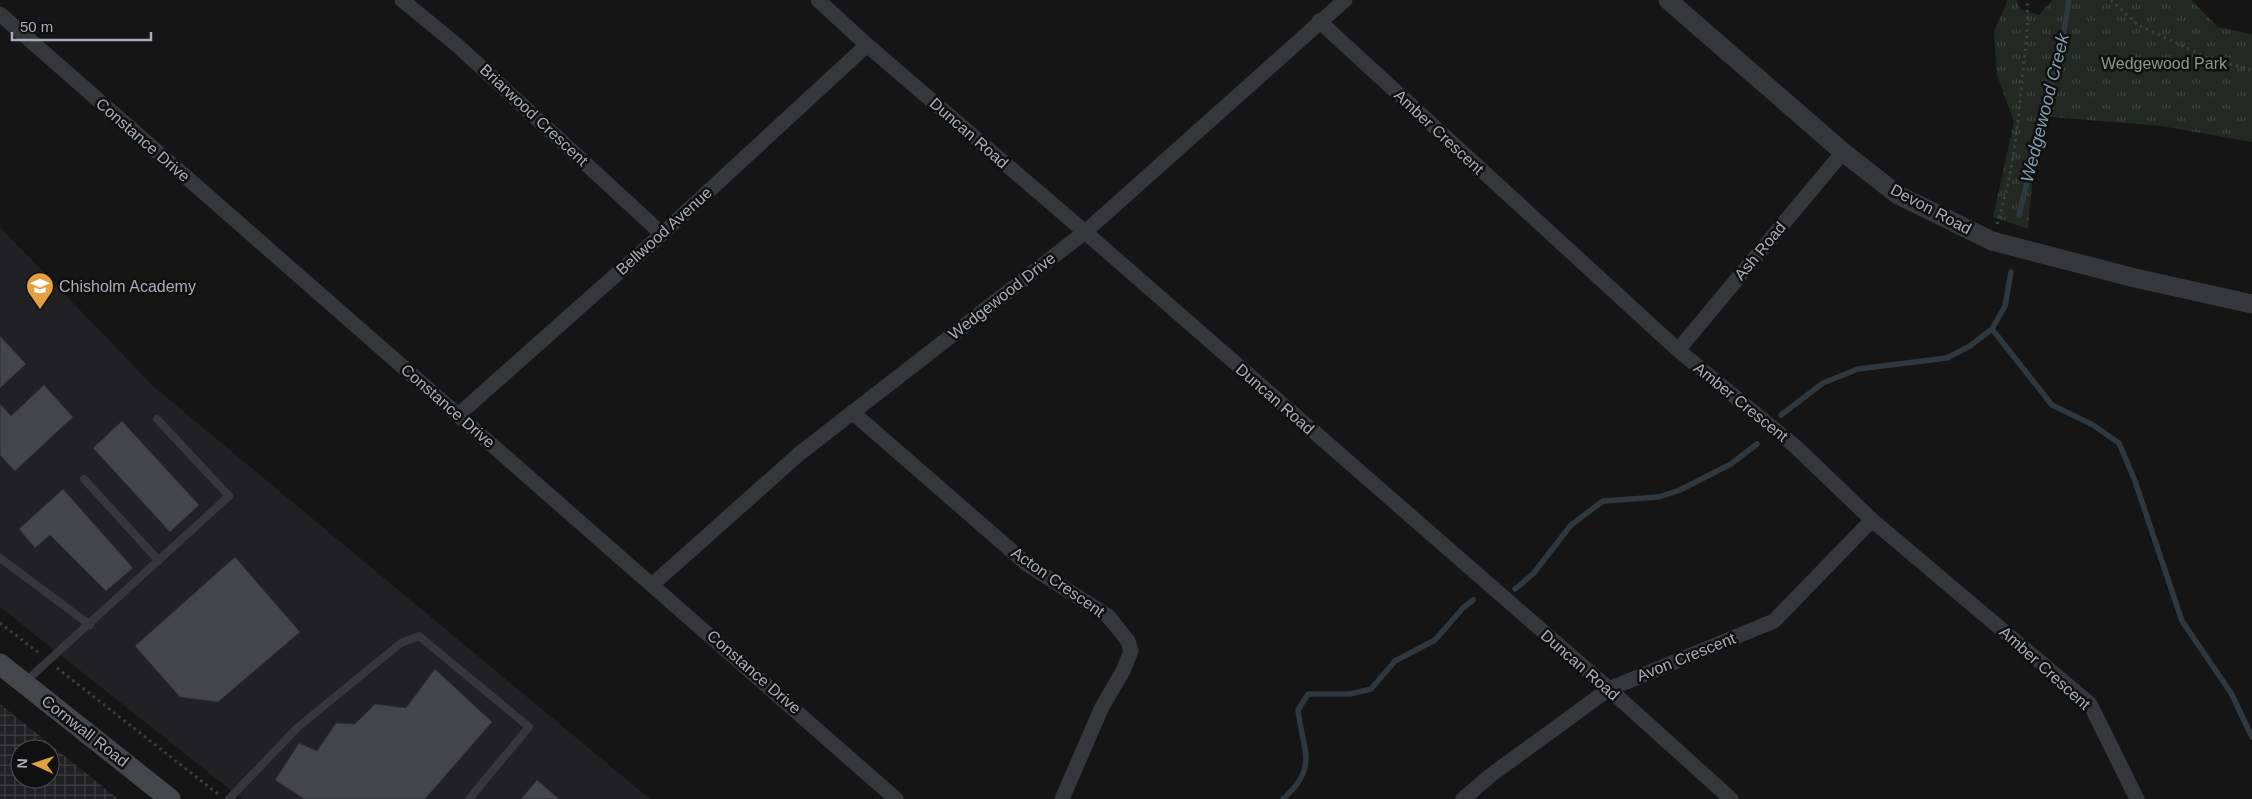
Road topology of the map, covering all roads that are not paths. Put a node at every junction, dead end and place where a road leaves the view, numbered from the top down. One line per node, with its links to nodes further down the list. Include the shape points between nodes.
1 (402, 0): 10 (street, Briarwood Crescent, via 458,46)
2 (818, 0): 7 (street, Duncan Road)
3 (1344, 0): 6 (street, Wedgewood Drive)
4 (1668, 0): 8 (street, Devon Road)
5 (0, 14): 14 (street, Constance Drive)
6 (1319, 21): 9 (street, Wedgewood Drive); 12 (street, Amber Crescent)
7 (867, 45): 9 (street, Duncan Road); 10 (street, Bellwood Avenue)
8 (1843, 152): 11 (street, Devon Road, via 1898,196 1992,241); 12 (street, Ash Road)
9 (1085, 232): 13 (street, Wedgewood Drive); 24 (street, Duncan Road)
10 (662, 234): 14 (street, Bellwood Avenue)
11 (2252, 304)
12 (1678, 350): 17 (street, Amber Crescent, via 1796,447)
13 (852, 412): 20 (street, Wedgewood Drive, via 799,454); 29 (street, Acton Crescent, via 1028,565 1108,616 1128,641 1130,652 1123,671 1102,707)
14 (458, 415): 20 (street, Constance Drive)
15 (156, 419): 19 (lane, via 229,496)
16 (84, 480): 19 (lane)
17 (1872, 520): 24 (street, Avon Crescent, via 1774,622); 32 (street, Amber Crescent, via 2090,704)
18 (0, 558): 21 (lane)
19 (159, 561): 21 (lane)
20 (653, 584): 28 (street, Constance Drive)
21 (90, 625): 23 (lane)
22 (0, 664): 23 (main road, Cornwall Road)
23 (23, 683): 25 (main road, Cornwall Road)
24 (1609, 689): 30 (street, Avon Crescent, via 1491,774); 31 (street, Duncan Road)
25 (170, 799)
26 (229, 799): 27 (lane, via 298,727 401,643 419,636 529,727)
27 (468, 799)
28 (896, 799)
29 (1062, 799)
30 (1463, 799)
31 (1731, 799)
32 (2137, 799)

